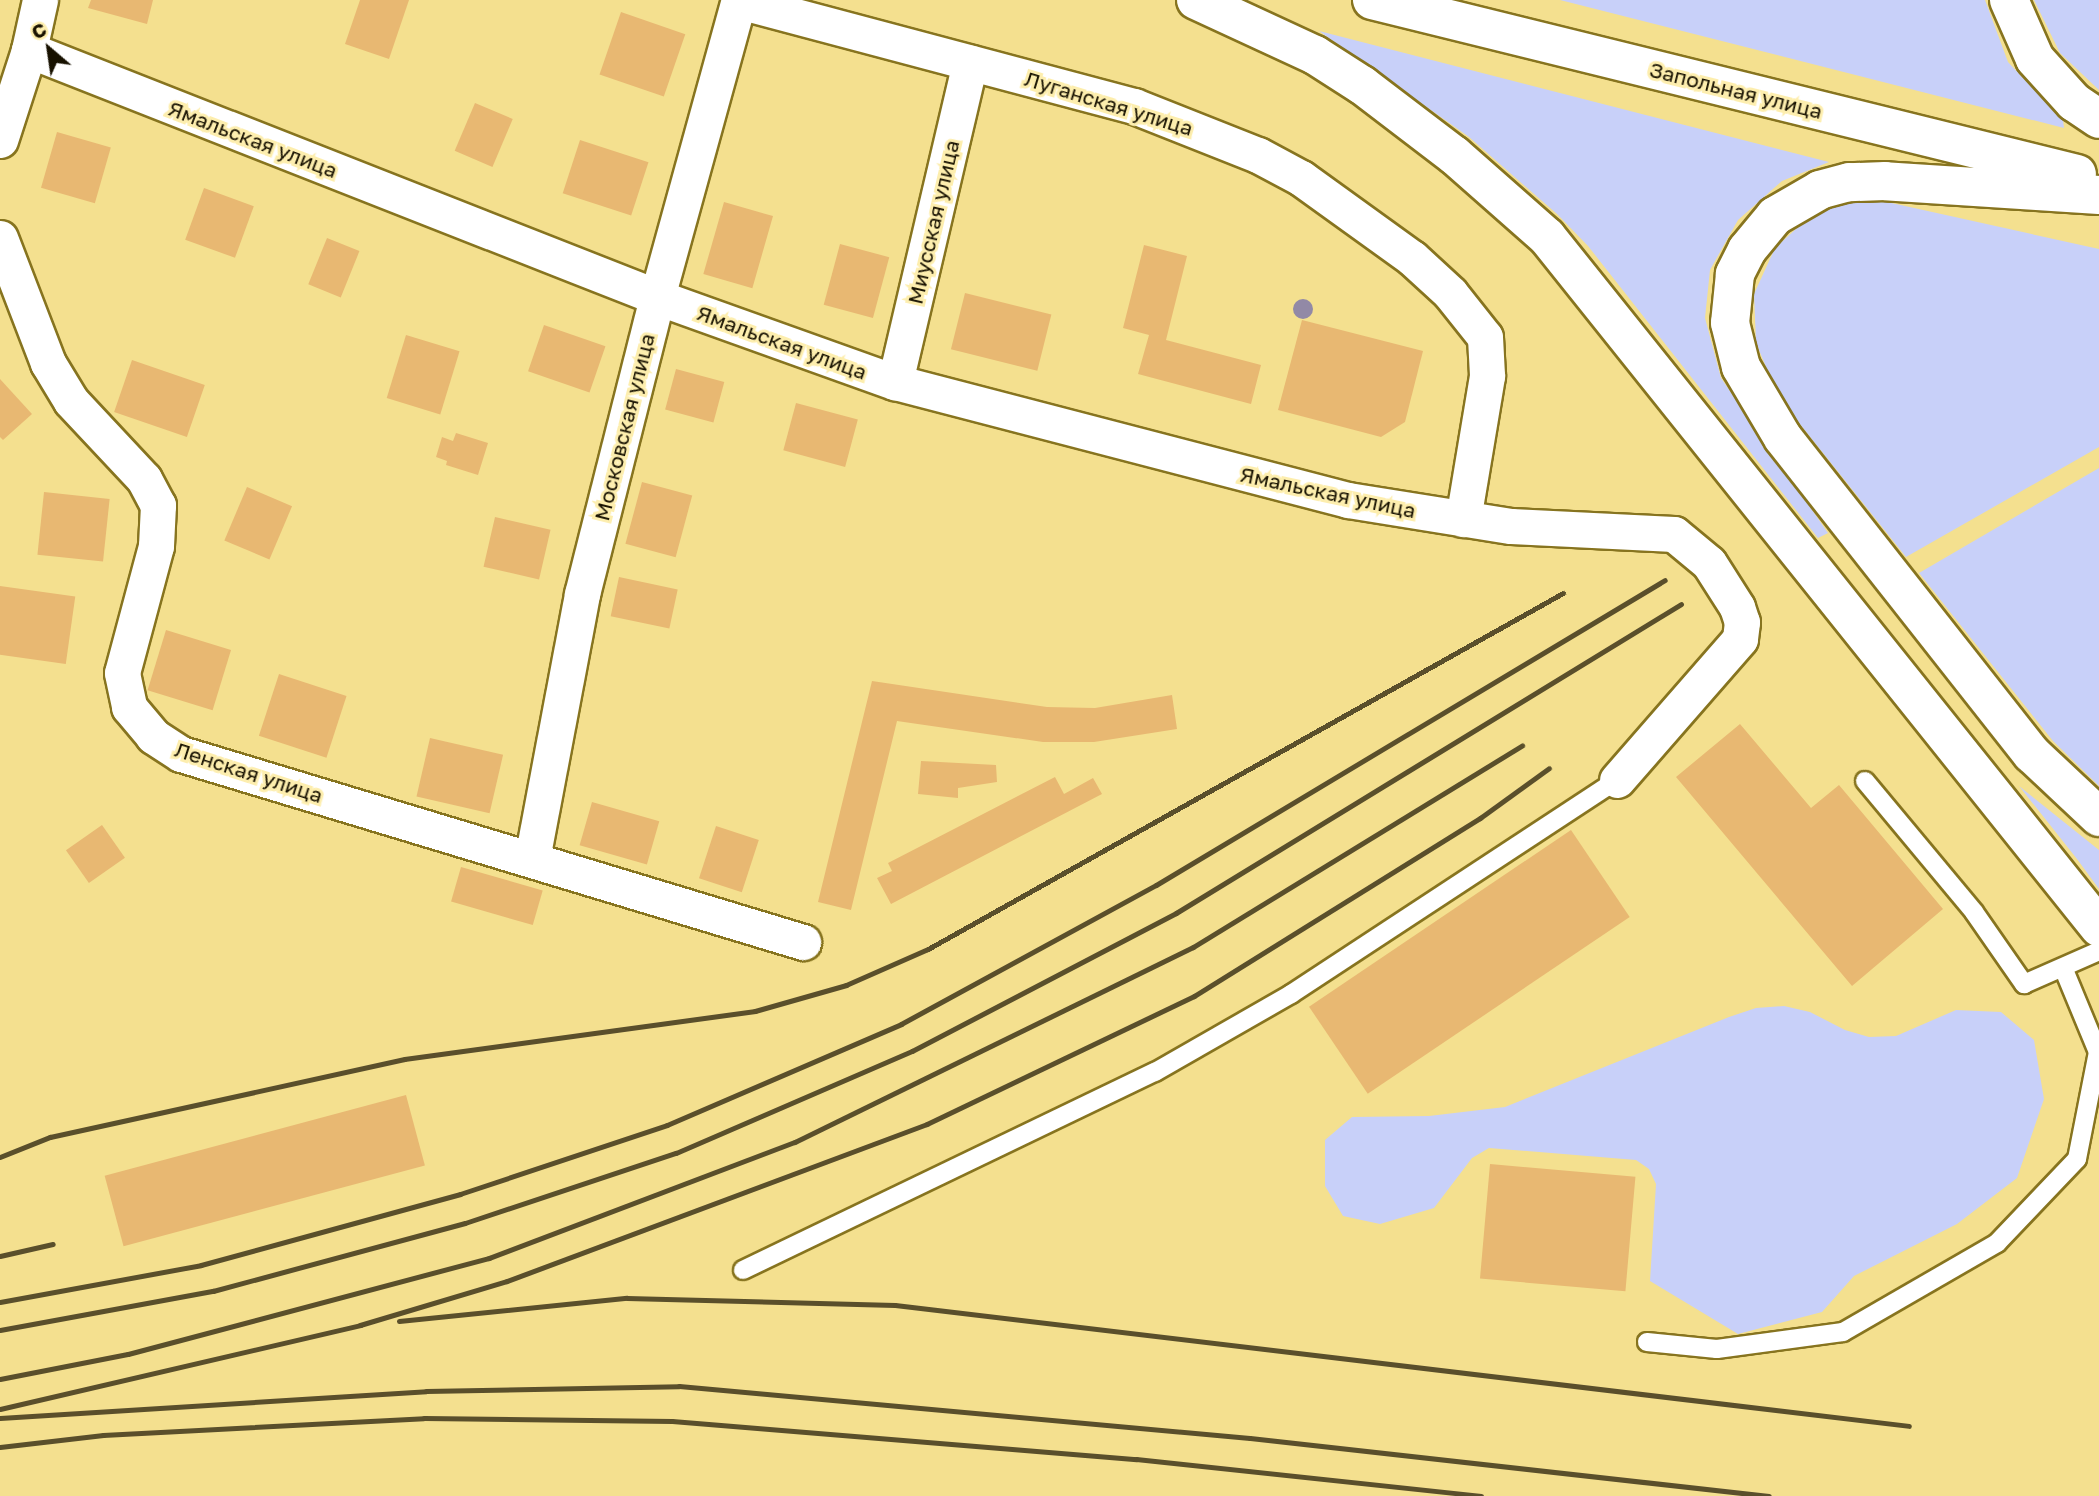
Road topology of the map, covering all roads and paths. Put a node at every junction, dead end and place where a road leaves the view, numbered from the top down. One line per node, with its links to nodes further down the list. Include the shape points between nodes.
1 (40, 0): 6 (street)
2 (1196, 0): 20 (street, via 1315,55 1353,79 1518,208 1576,268)
3 (1372, 0): 10 (street, Запольная улица)
4 (2009, 0): 8 (street, via 2035,59 2074,102)
5 (739, 1): 7 (street, Луганская улица); 13 (street, Московская улица)
6 (29, 50): 9 (street); 13 (street, Ямальская улица)
7 (970, 62): 14 (street, Миусская улица); 15 (street, Луганская улица, via 1134,106 1258,155 1301,178 1412,258 1450,293 1485,337 1488,350)
8 (2099, 118)
9 (0, 140)
10 (2099, 180)
11 (2099, 195): 18 (street, via 1948,182 1849,182 1795,201 1747,250 1730,296 1730,323 1741,367 1783,438 2032,754)
12 (0, 238): 19 (street, Ленская улица, via 48,363 71,401 144,478 158,505 156,547 122,673 129,707 153,736 181,754)
13 (657, 297): 14 (street, Ямальская улица); 19 (street, Московская улица, via 582,594)
14 (895, 382): 15 (street, Ямальская улица, via 1348,500)
15 (1463, 519): 16 (street, Ямальская улица, via 1565,530 1674,534 1709,563 1742,622 1740,639 1729,657)
16 (1617, 780): 24 (lane, via 1291,993 1155,1072)
17 (1865, 781): 23 (lane, via 1974,912 2024,984)
18 (2099, 817)
19 (532, 859): 21 (street, Ленская улица)
20 (2099, 927)
21 (803, 942)
22 (2099, 951): 23 (lane)
23 (2064, 970): 25 (lane, via 2098,1052 2077,1159 1997,1243 1843,1332 1717,1349)
24 (744, 1269)
25 (1647, 1342)

